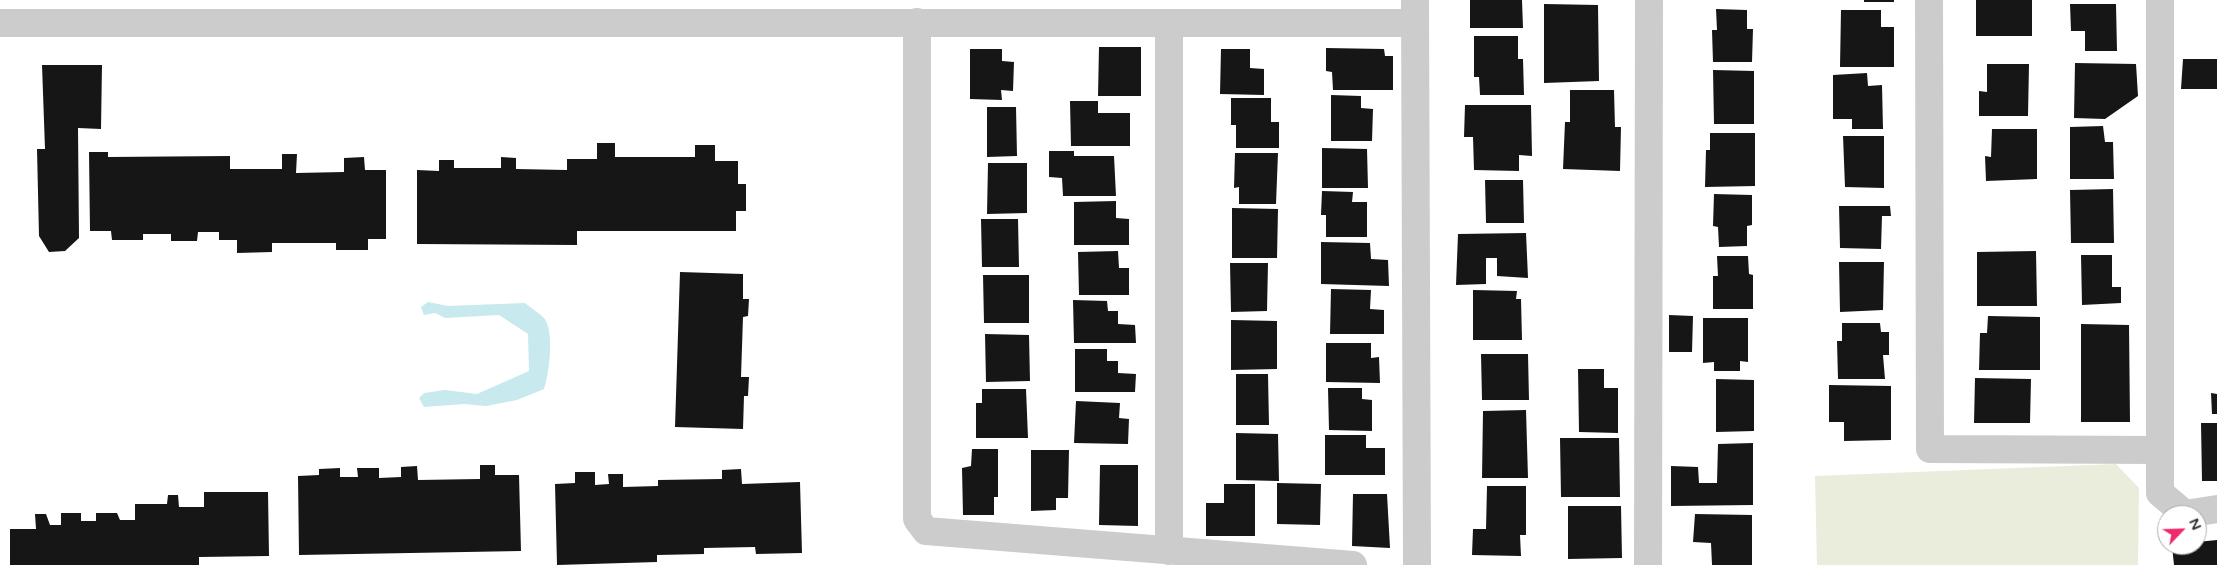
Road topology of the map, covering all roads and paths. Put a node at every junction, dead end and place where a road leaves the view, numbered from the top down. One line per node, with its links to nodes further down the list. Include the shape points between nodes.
1 (1649, 0): 13 (street)
2 (1930, 0): 8 (street, via 1930,449)
3 (2160, 0): 8 (street)
4 (1415, 12): 7 (street); 12 (street)
5 (917, 22): 6 (street); 7 (street); 10 (street, via 916,519 926,531)
6 (0, 23)
7 (1169, 24): 10 (street)
8 (2160, 450): 9 (street, via 2160,493 2185,514)
9 (2217, 509)
10 (1169, 551): 11 (street)
11 (1353, 565)
12 (1418, 565)
13 (1648, 565)

